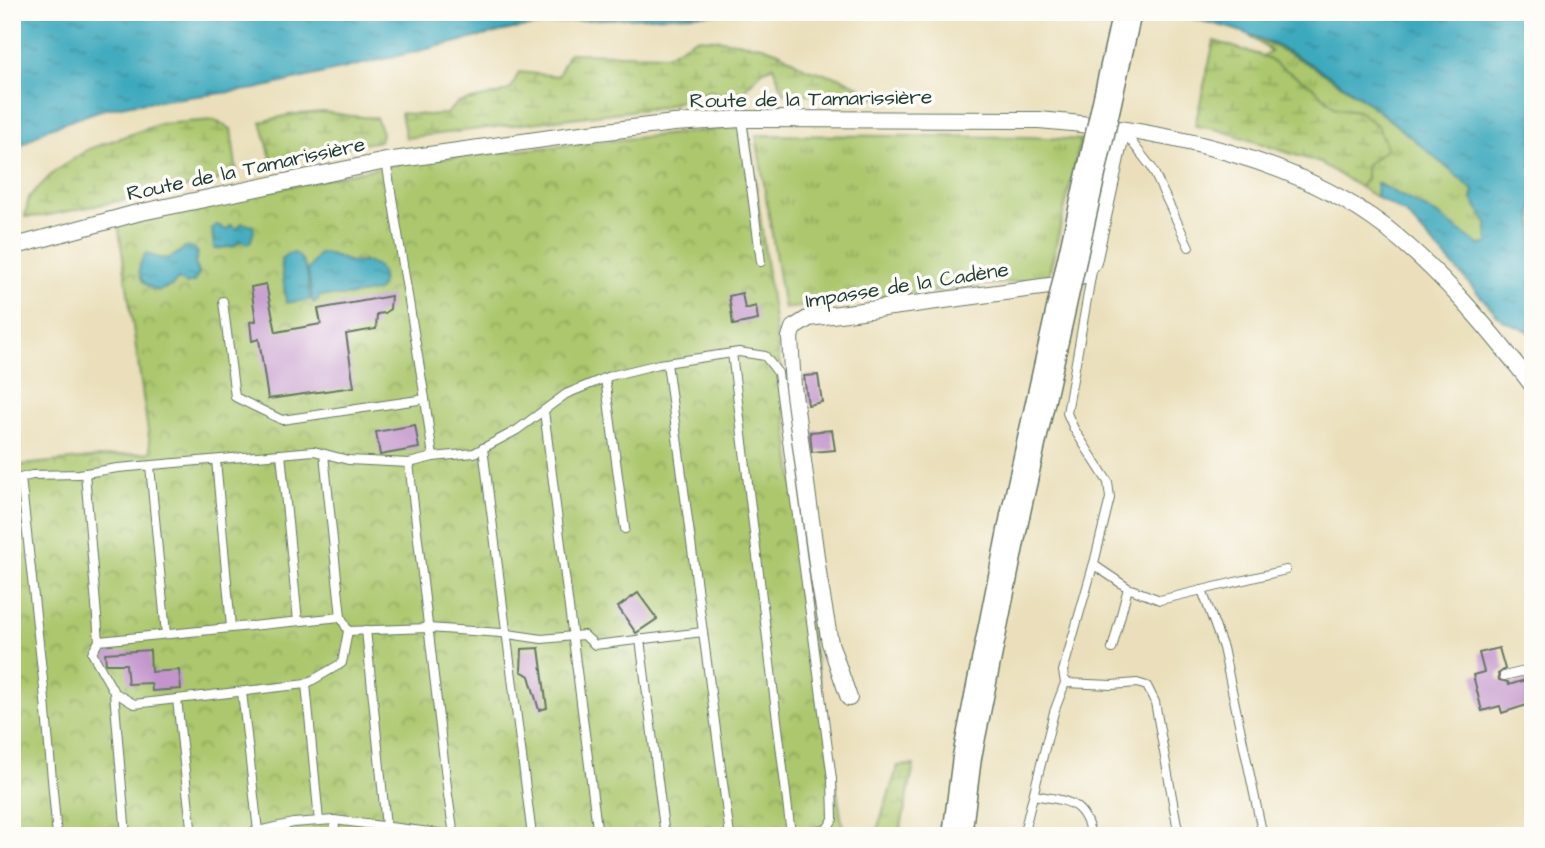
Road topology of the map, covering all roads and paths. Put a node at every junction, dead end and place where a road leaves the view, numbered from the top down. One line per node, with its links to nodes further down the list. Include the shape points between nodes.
1 (1128, 12): 51 (highway, bridge, via 1015,516)
2 (742, 119): 3 (street, Route de la Tamarissière, via 1039,120); 4 (street, Route de la Tamarissière, via 578,134); 7 (lane)
3 (1122, 130): 6 (lane, via 1152,168); 8 (street); 13 (street, Route de la Tamarissière, via 1236,156 1346,201 1420,258 1471,310)
4 (386, 161): 5 (street, Route de la Tamarissière, via 137,213); 14 (lane)
5 (12, 247)
6 (1189, 247)
7 (761, 262)
8 (1093, 262): 26 (lane, via 1067,413 1108,482 1110,498); 49 (street, Impasse de la Cadène, via 1083,275 1065,284 809,318 793,328 793,387 815,555 830,643)
9 (223, 301): 14 (lane, via 235,397 282,420)
10 (732, 353): 11 (lane); 58 (lane); 58 (lane, via 765,356 778,373 832,779 833,819 827,829)
11 (667, 363): 12 (lane); 36 (lane)
12 (605, 378): 15 (lane, via 566,394); 25 (lane)
13 (1533, 386)
14 (425, 398): 19 (lane)
15 (544, 411): 16 (lane); 39 (lane)
16 (483, 448): 19 (lane); 38 (lane)
17 (281, 454): 18 (lane); 20 (lane); 31 (lane)
18 (324, 454): 21 (lane); 30 (lane)
19 (433, 457): 21 (lane)
20 (216, 460): 22 (lane); 32 (lane)
21 (409, 463): 33 (lane)
22 (150, 466): 23 (lane); 37 (lane)
23 (85, 473): 24 (lane); 41 (lane)
24 (17, 479): 59 (lane)
25 (625, 529)
26 (1094, 565): 28 (lane); 45 (lane, via 1063,671)
27 (1286, 570): 29 (lane)
28 (1128, 588): 29 (lane, via 1160,600); 42 (lane)
29 (1202, 590): 74 (lane, via 1223,648)
30 (341, 617): 31 (lane); 35 (lane)
31 (298, 621): 32 (lane)
32 (231, 627): 37 (lane)
33 (428, 628): 34 (lane); 38 (lane); 57 (lane)
34 (366, 630): 35 (lane); 55 (lane)
35 (348, 631): 46 (lane, via 342,663)
36 (703, 632): 40 (lane); 67 (lane)
37 (166, 634): 41 (lane)
38 (508, 634): 39 (lane, via 542,639); 64 (lane)
39 (573, 636): 40 (lane, via 584,635 595,645); 65 (lane)
40 (640, 639): 66 (lane)
41 (99, 641): 47 (lane, via 92,653)
42 (1112, 649)
43 (1533, 668): 44 (lane)
44 (1504, 676)
45 (1065, 683): 52 (lane); 73 (lane, via 1147,686 1155,702)
46 (306, 684): 48 (lane); 54 (lane)
47 (114, 692): 50 (lane, via 134,704); 60 (lane)
48 (242, 692): 50 (lane); 56 (lane)
49 (849, 698)
50 (177, 699): 61 (lane)
51 (967, 757): 69 (highway); 70 (highway)
52 (1034, 795): 71 (lane); 72 (lane, via 1073,802 1088,820)
53 (334, 820): 54 (lane); 55 (lane); 63 (lane)
54 (319, 821): 56 (lane)
55 (386, 826): 57 (lane)
56 (258, 831): 62 (lane)
57 (457, 835)
58 (787, 835): 68 (lane)
59 (57, 836)
60 (126, 836)
61 (192, 836)
62 (236, 836)
63 (335, 836)
64 (532, 836)
65 (598, 836)
66 (665, 836)
67 (730, 836)
68 (779, 836)
69 (941, 836)
70 (957, 836)
71 (1023, 836)
72 (1091, 836)
73 (1180, 836)
74 (1263, 836)

